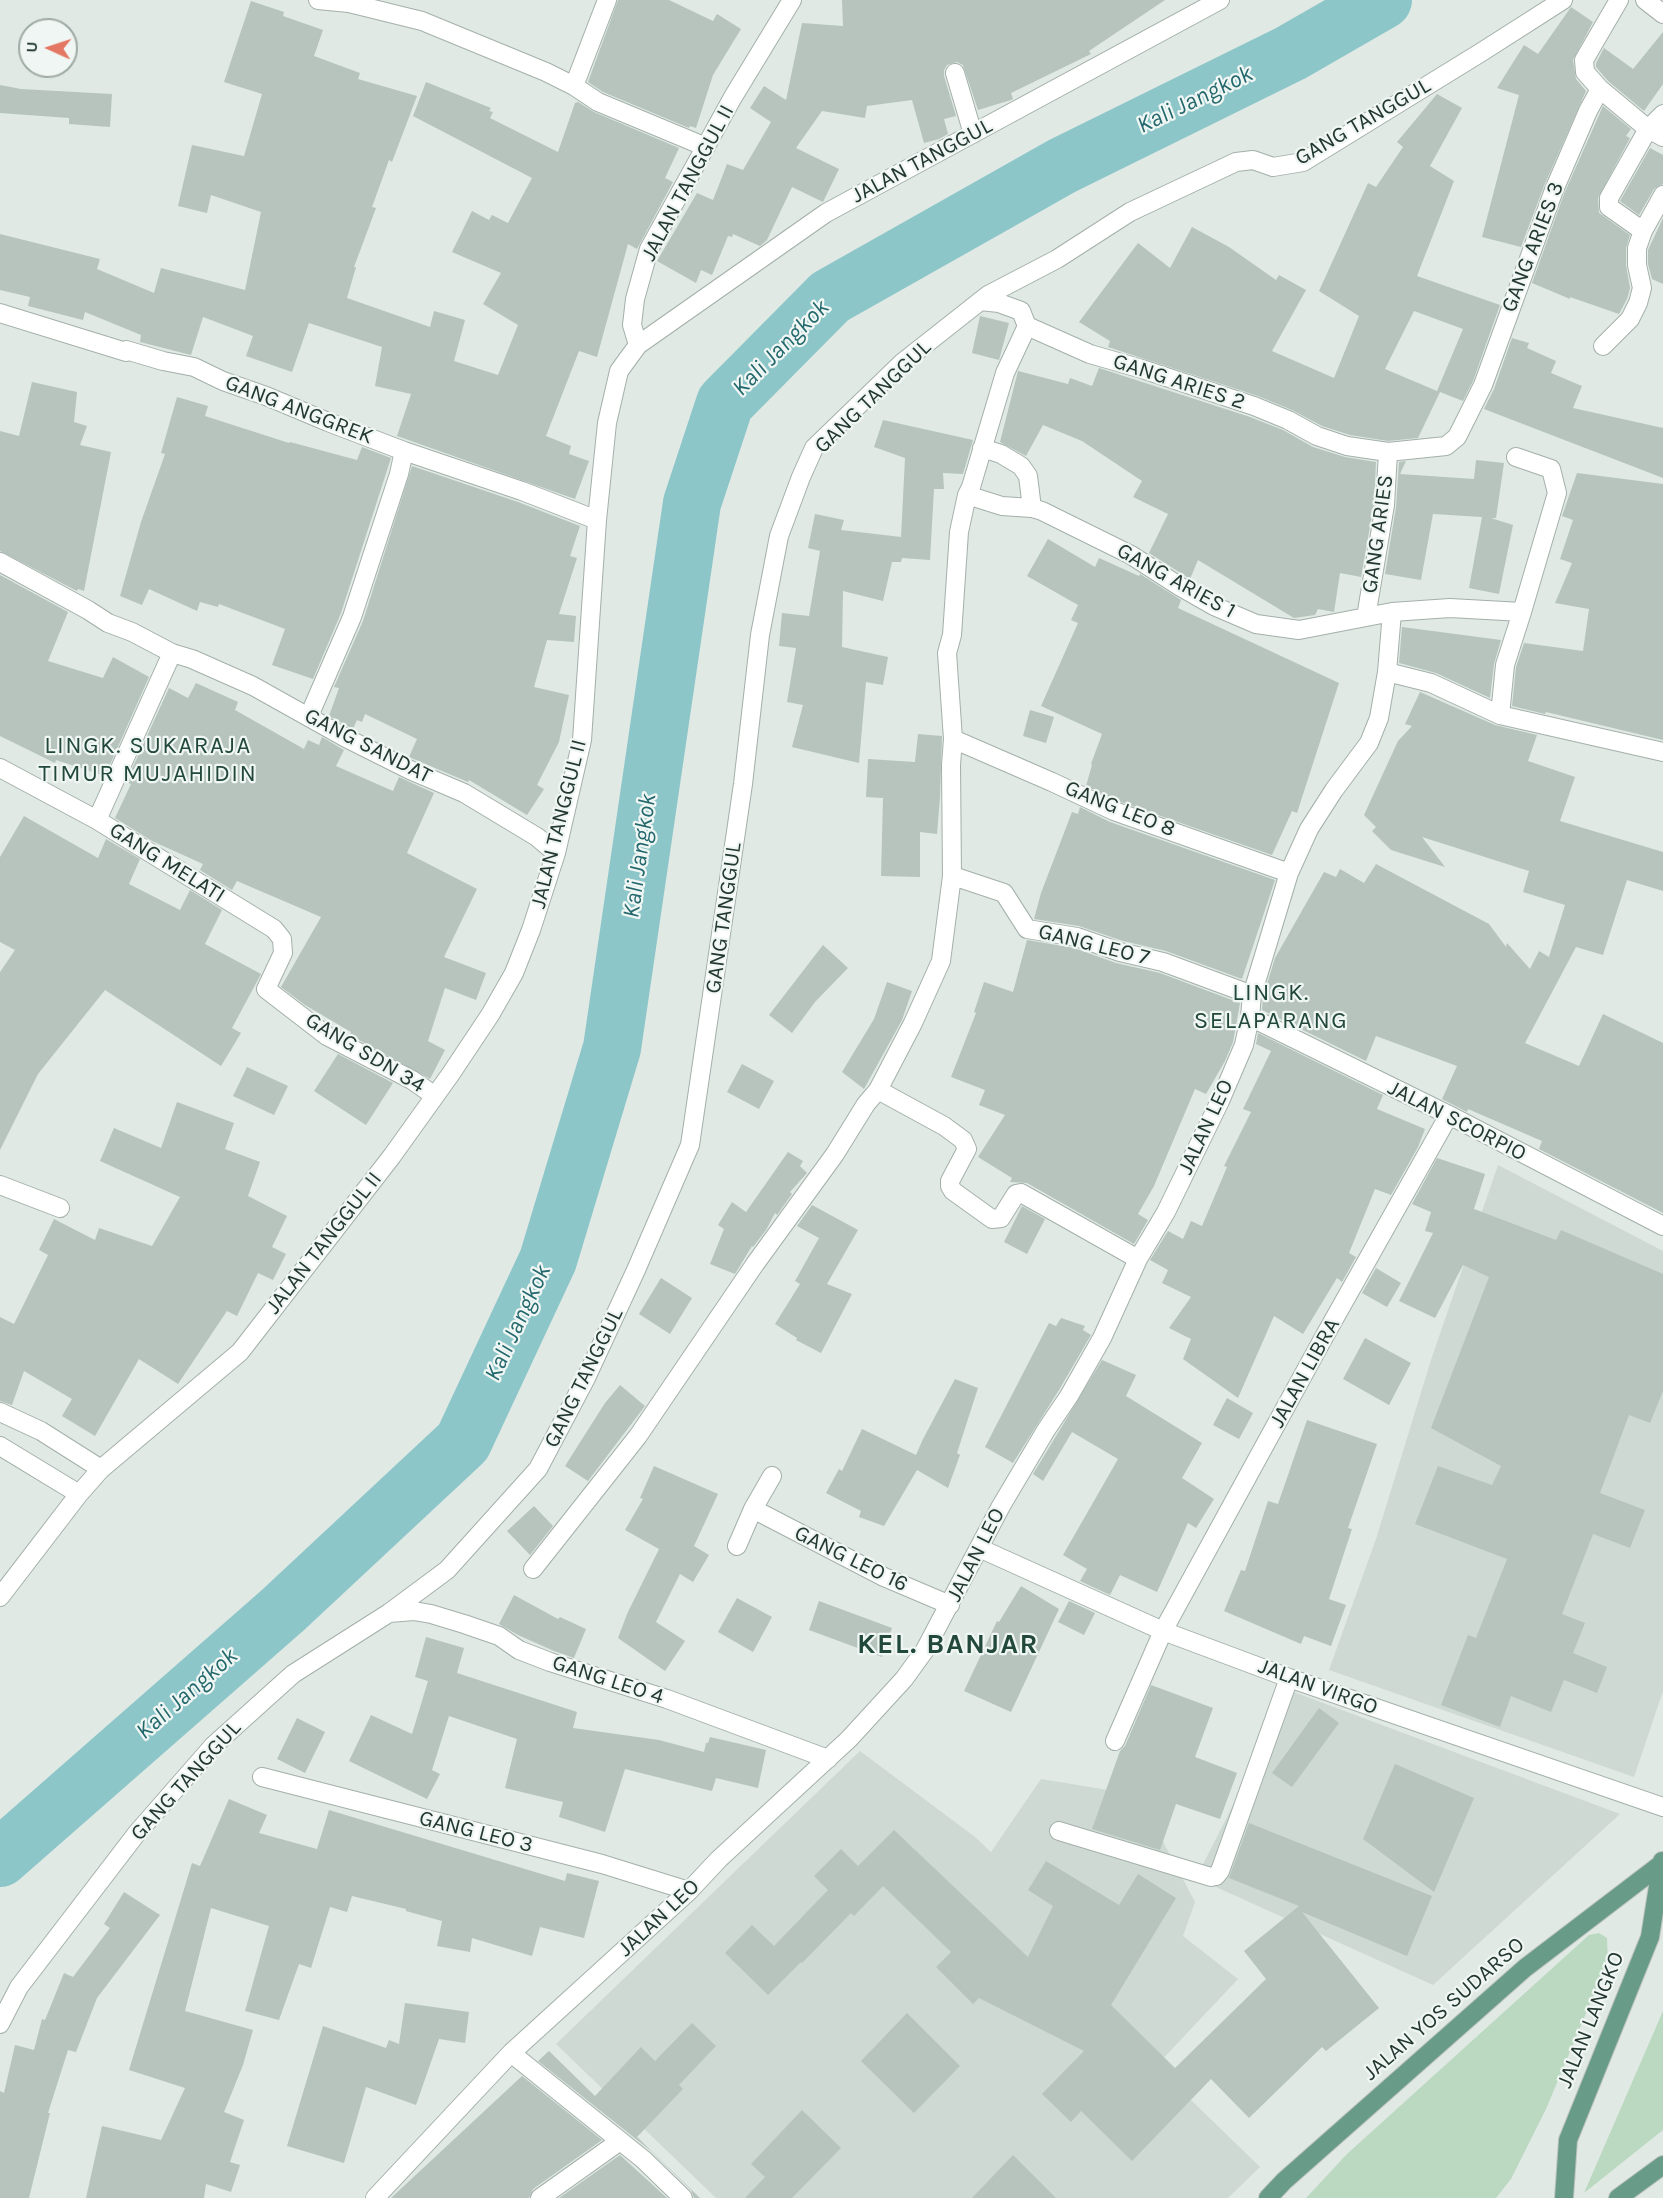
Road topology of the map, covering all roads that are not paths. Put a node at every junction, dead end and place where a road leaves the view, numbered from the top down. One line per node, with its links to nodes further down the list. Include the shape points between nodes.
1 (318, 0): 10 (street, via 349,3 422,21)
2 (607, 0): 10 (street)
3 (792, 0): 15 (street, JALAN TANGGUL II)
4 (1220, 0): 14 (street, JALAN TANGGUL)
5 (1563, 0): 18 (street, GANG TANGGUL, via 1303,162 1274,167 1253,160 1236,162 1130,212 1057,259)
6 (1619, 0): 11 (street, via 1584,60 1585,72)
7 (1645, 0): 8 (street)
8 (1663, 14)
9 (955, 73): 14 (street)
10 (574, 86): 15 (street, via 598,102)
11 (1600, 89): 13 (street); 25 (street, GANG ARIES 3, via 1554,190 1482,385 1457,437 1446,446)
12 (1663, 114): 13 (street)
13 (1656, 133): 17 (street, via 1609,198 1613,211)
14 (973, 134): 21 (street, JALAN TANGGUL, via 826,213)
15 (706, 147): 21 (street, JALAN TANGGUL II, via 649,249 634,299 632,325)
16 (1663, 195): 17 (street)
17 (1643, 231): 22 (street, via 1637,248 1642,288 1638,303 1630,319)
18 (980, 301): 20 (street, GANG ARIES 2, via 999,303); 67 (street, GANG TANGGUL, via 903,362 814,448 778,536 760,635 743,784 690,1145 586,1378 538,1469 447,1570)
19 (0, 312): 24 (street, GANG ANGGREK, via 126,352 194,367)
20 (1024, 318): 23 (street); 25 (street, GANG ARIES 2, via 1090,354 1254,406 1347,446)
21 (638, 345): 29 (street, JALAN TANGGUL II, via 620,371 607,423)
22 (1603, 346)
23 (982, 448): 27 (street); 28 (street, via 1021,466 1028,476)
24 (404, 451): 29 (street, GANG ANGGREK, via 522,490); 37 (street, via 352,617)
25 (1388, 452): 33 (street, GANG ARIES, via 1385,505)
26 (1516, 457): 32 (street, via 1551,469 1557,493)
27 (967, 495): 28 (street, GANG ARIES 1, via 1002,506); 38 (street, via 959,532 952,635 947,653)
28 (1032, 508): 33 (street, GANG ARIES 1, via 1131,555 1196,596 1256,624 1299,630)
29 (597, 520): 43 (street, JALAN TANGGUL II, via 582,740)
30 (0, 562): 34 (street, GANG SANDAT, via 108,623)
31 (1392, 612): 32 (street, GANG ARIES, via 1450,608); 33 (street, GANG ARIES 1); 35 (street, GANG ARIES)
32 (1522, 612): 36 (street, via 1505,665)
33 (1366, 617)
34 (172, 652): 37 (street, GANG SANDAT, via 253,686); 42 (street)
35 (1387, 672): 36 (street, via 1431,682); 41 (street, GANG ARIES, via 1379,718 1369,743)
36 (1500, 715): 39 (street)
37 (309, 716): 43 (street, GANG SANDAT, via 357,744 464,793 518,825)
38 (953, 739): 44 (street, GANG LEO 8, via 1114,811); 49 (street, via 952,876 941,961)
39 (1663, 752)
40 (0, 768): 42 (street, GANG MELATI)
41 (1334, 790): 44 (street, JALAN LEO, via 1309,829)
42 (97, 820): 46 (street, GANG MELATI, via 274,929 282,939 283,953)
43 (556, 854): 50 (street, JALAN TANGGUL II, via 514,973)
44 (1289, 873): 47 (street, JALAN LEO)
45 (953, 876): 47 (street, GANG LEO 7, via 1004,893 1027,929 1077,937 1163,962)
46 (266, 988): 50 (street, GANG SDN 34, via 327,1036)
47 (1252, 995): 48 (street, JALAN LEO)
48 (1250, 1017): 51 (street, JALAN SCORPIO); 55 (street, JALAN LEO, via 1244,1045 1220,1101 1166,1212)
49 (878, 1090): 55 (street, via 963,1140 968,1149 950,1186 992,1219 1001,1218 1016,1194 1021,1193); 64 (street, via 638,1436)
50 (435, 1096): 58 (street, JALAN TANGGUL II, via 240,1352)
51 (1449, 1116): 54 (street, JALAN SCORPIO); 68 (street, JALAN LIBRA)
52 (0, 1185): 53 (street)
53 (60, 1208)
54 (1663, 1226)
55 (1138, 1259): 63 (street, JALAN LEO, via 1102,1338 1000,1506)
56 (0, 1413): 58 (street, via 41,1431)
57 (0, 1446): 60 (street)
58 (100, 1471): 60 (street, JALAN TANGGUL II)
59 (772, 1476): 61 (street)
60 (81, 1492): 65 (street, JALAN TANGGUL II)
61 (753, 1509): 62 (street); 66 (street, GANG LEO 16, via 884,1577)
62 (737, 1546)
63 (980, 1548): 66 (street, JALAN LEO); 68 (street, JALAN VIRGO)
64 (533, 1569)
65 (0, 1597)
66 (950, 1605): 71 (street, JALAN LEO, via 904,1679)
67 (389, 1613): 71 (street, GANG LEO 4, via 431,1614 490,1633 550,1662 667,1699); 78 (street, GANG TANGGUL, via 293,1674 213,1746 137,1833 19,1987)
68 (1163, 1631): 69 (street, JALAN VIRGO); 70 (street, JALAN LIBRA)
69 (1289, 1678): 73 (street, JALAN VIRGO); 74 (street, via 1230,1849 1216,1876)
70 (1115, 1742)
71 (828, 1759): 76 (street, JALAN LEO)
72 (262, 1777): 76 (street, GANG LEO 3, via 602,1864)
73 (1663, 1807)
74 (1059, 1831)
75 (1662, 1862): 77 (main road, JALAN LANGKO); 85 (main road, JALAN YOS SUDARSO, via 1525,1968)
76 (689, 1891): 79 (street, JALAN LEO)
77 (1656, 1937): 86 (main road, JALAN LANGKO, via 1568,2140)
78 (0, 2024)
79 (511, 2053): 80 (street); 82 (street, JALAN LEO)
80 (620, 2140): 83 (street); 84 (street, via 647,2157)
81 (1663, 2165): 87 (main road)
82 (375, 2198)
83 (540, 2198)
84 (683, 2198)
85 (1268, 2198)
86 (1564, 2198)
87 (1618, 2198)

